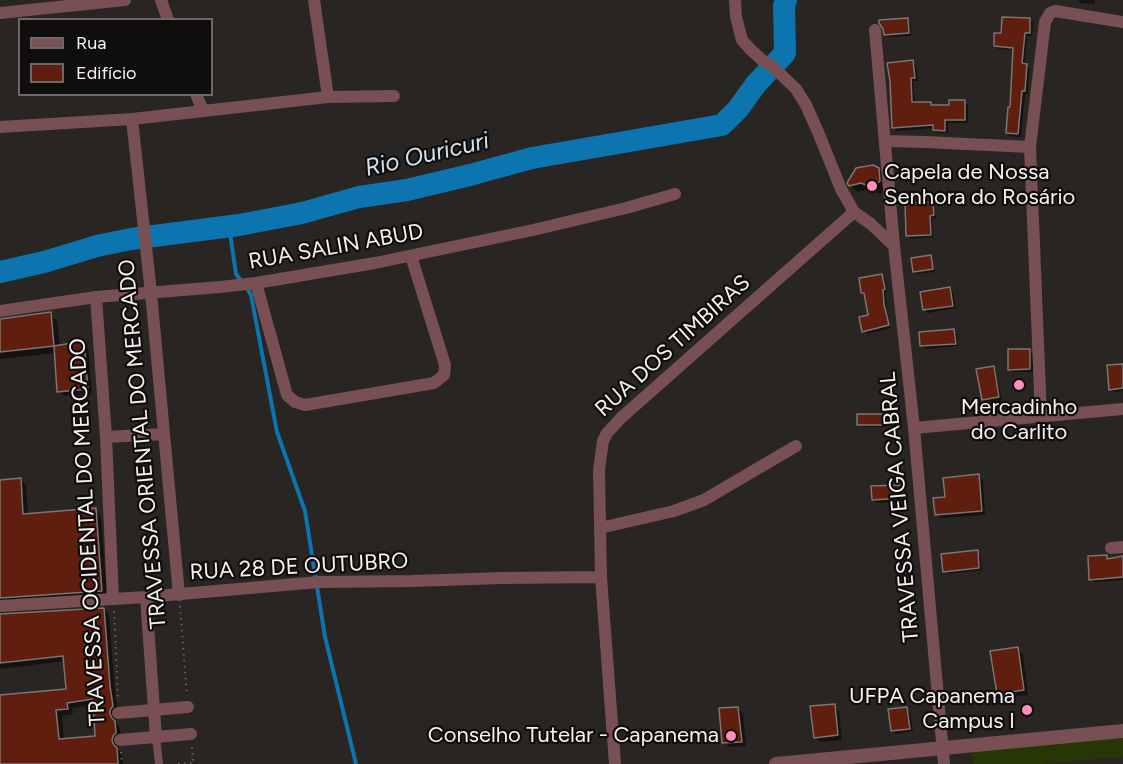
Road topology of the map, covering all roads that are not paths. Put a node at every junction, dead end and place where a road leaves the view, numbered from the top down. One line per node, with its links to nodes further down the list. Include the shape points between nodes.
1 (125, 0): 5 (street)
2 (161, 0): 6 (street)
3 (315, 0): 11 (street)
4 (735, 0): 18 (street, via 742,40 796,89)
5 (0, 13)
6 (167, 18)
7 (1123, 22): 16 (street, via 1050,13 1045,22)
8 (875, 30): 15 (street, TRAVESSA VEIGA CABRAL)
9 (197, 96): 12 (street)
10 (394, 96): 11 (street)
11 (328, 98): 12 (street)
12 (203, 111): 13 (street)
13 (132, 119): 14 (street); 22 (street, TRAVESSA ORIENTAL DO MERCADO)
14 (0, 127)
15 (886, 141): 16 (street); 19 (street, TRAVESSA VEIGA CABRAL)
16 (1030, 147): 26 (street)
17 (675, 194): 20 (street, RUA SALIN ABUD)
18 (854, 212): 19 (street); 31 (street, RUA DOS TIMBIRAS, via 607,433 599,470)
19 (894, 246): 27 (street, TRAVESSA VEIGA CABRAL)
20 (411, 256): 21 (street, RUA SALIN ABUD); 21 (street, via 446,365 444,375 434,383 305,405 295,402 286,395)
21 (256, 284): 22 (street, RUA SALIN ABUD)
22 (151, 293): 23 (street, RUA SALIN ABUD); 28 (street, TRAVESSA ORIENTAL DO MERCADO)
23 (96, 297): 24 (street, RUA SALIN ABUD); 29 (street, TRAVESSA OCIDENTAL DO MERCADO)
24 (0, 311)
25 (1123, 409): 26 (street)
26 (1041, 416): 27 (street)
27 (914, 428): 44 (street, TRAVESSA VEIGA CABRAL)
28 (164, 434): 29 (street); 33 (street, TRAVESSA ORIENTAL DO MERCADO)
29 (106, 438): 35 (street, TRAVESSA OCIDENTAL DO MERCADO)
30 (796, 446): 31 (street, via 704,500)
31 (600, 528): 32 (street, RUA DOS TIMBIRAS)
32 (601, 577): 33 (street, RUA 28 DE OUTUBRO, via 319,582); 46 (street, RUA DOS TIMBIRAS)
33 (179, 595): 34 (street, RUA 28 DE OUTUBRO)
34 (146, 597): 35 (street, RUA 28 DE OUTUBRO); 38 (street)
35 (113, 599): 36 (street, RUA 28 DE OUTUBRO)
36 (0, 606)
37 (188, 707): 38 (street)
38 (154, 710): 39 (street); 42 (street)
39 (118, 713)
40 (1123, 732): 44 (street)
41 (191, 734): 42 (street)
42 (156, 737): 43 (street); 45 (street)
43 (120, 740)
44 (942, 748): 47 (street); 48 (street, TRAVESSA VEIGA CABRAL)
45 (159, 764)
46 (615, 764)
47 (776, 764)
48 (944, 764)

